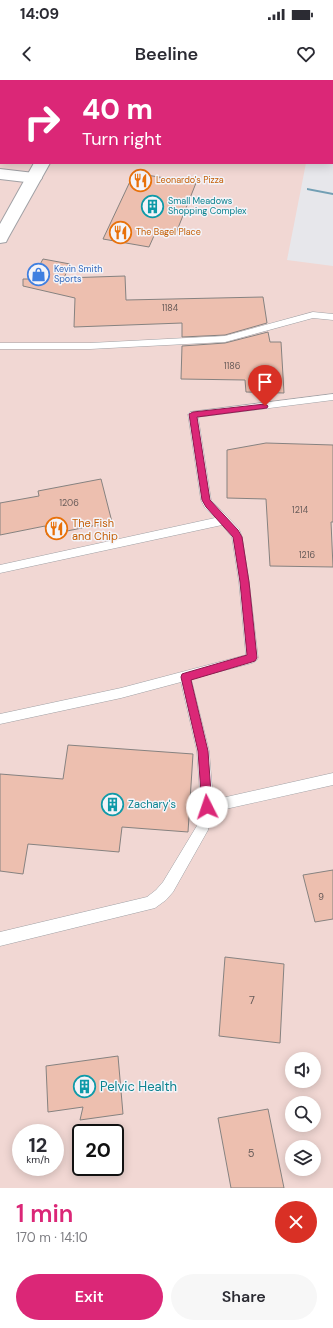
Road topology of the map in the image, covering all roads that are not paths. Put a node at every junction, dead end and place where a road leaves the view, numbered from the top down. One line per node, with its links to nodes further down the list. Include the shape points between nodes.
1 (41, 164): 3 (main road)
2 (0, 174): 3 (main road)
3 (34, 178): 4 (main road)
4 (0, 238)
5 (333, 317): 6 (lane, via 313,315 225,339 90,346)
6 (0, 346)
7 (333, 397): 8 (lane, via 193,414 206,500)
8 (224, 520): 9 (lane); 10 (lane, via 238,537 252,658)
9 (0, 569)
10 (185, 677): 11 (lane, via 54,709); 13 (lane, via 203,751)
11 (0, 719)
12 (333, 779): 13 (lane)
13 (207, 807): 14 (lane, via 204,826 161,895 150,902)
14 (0, 939)

